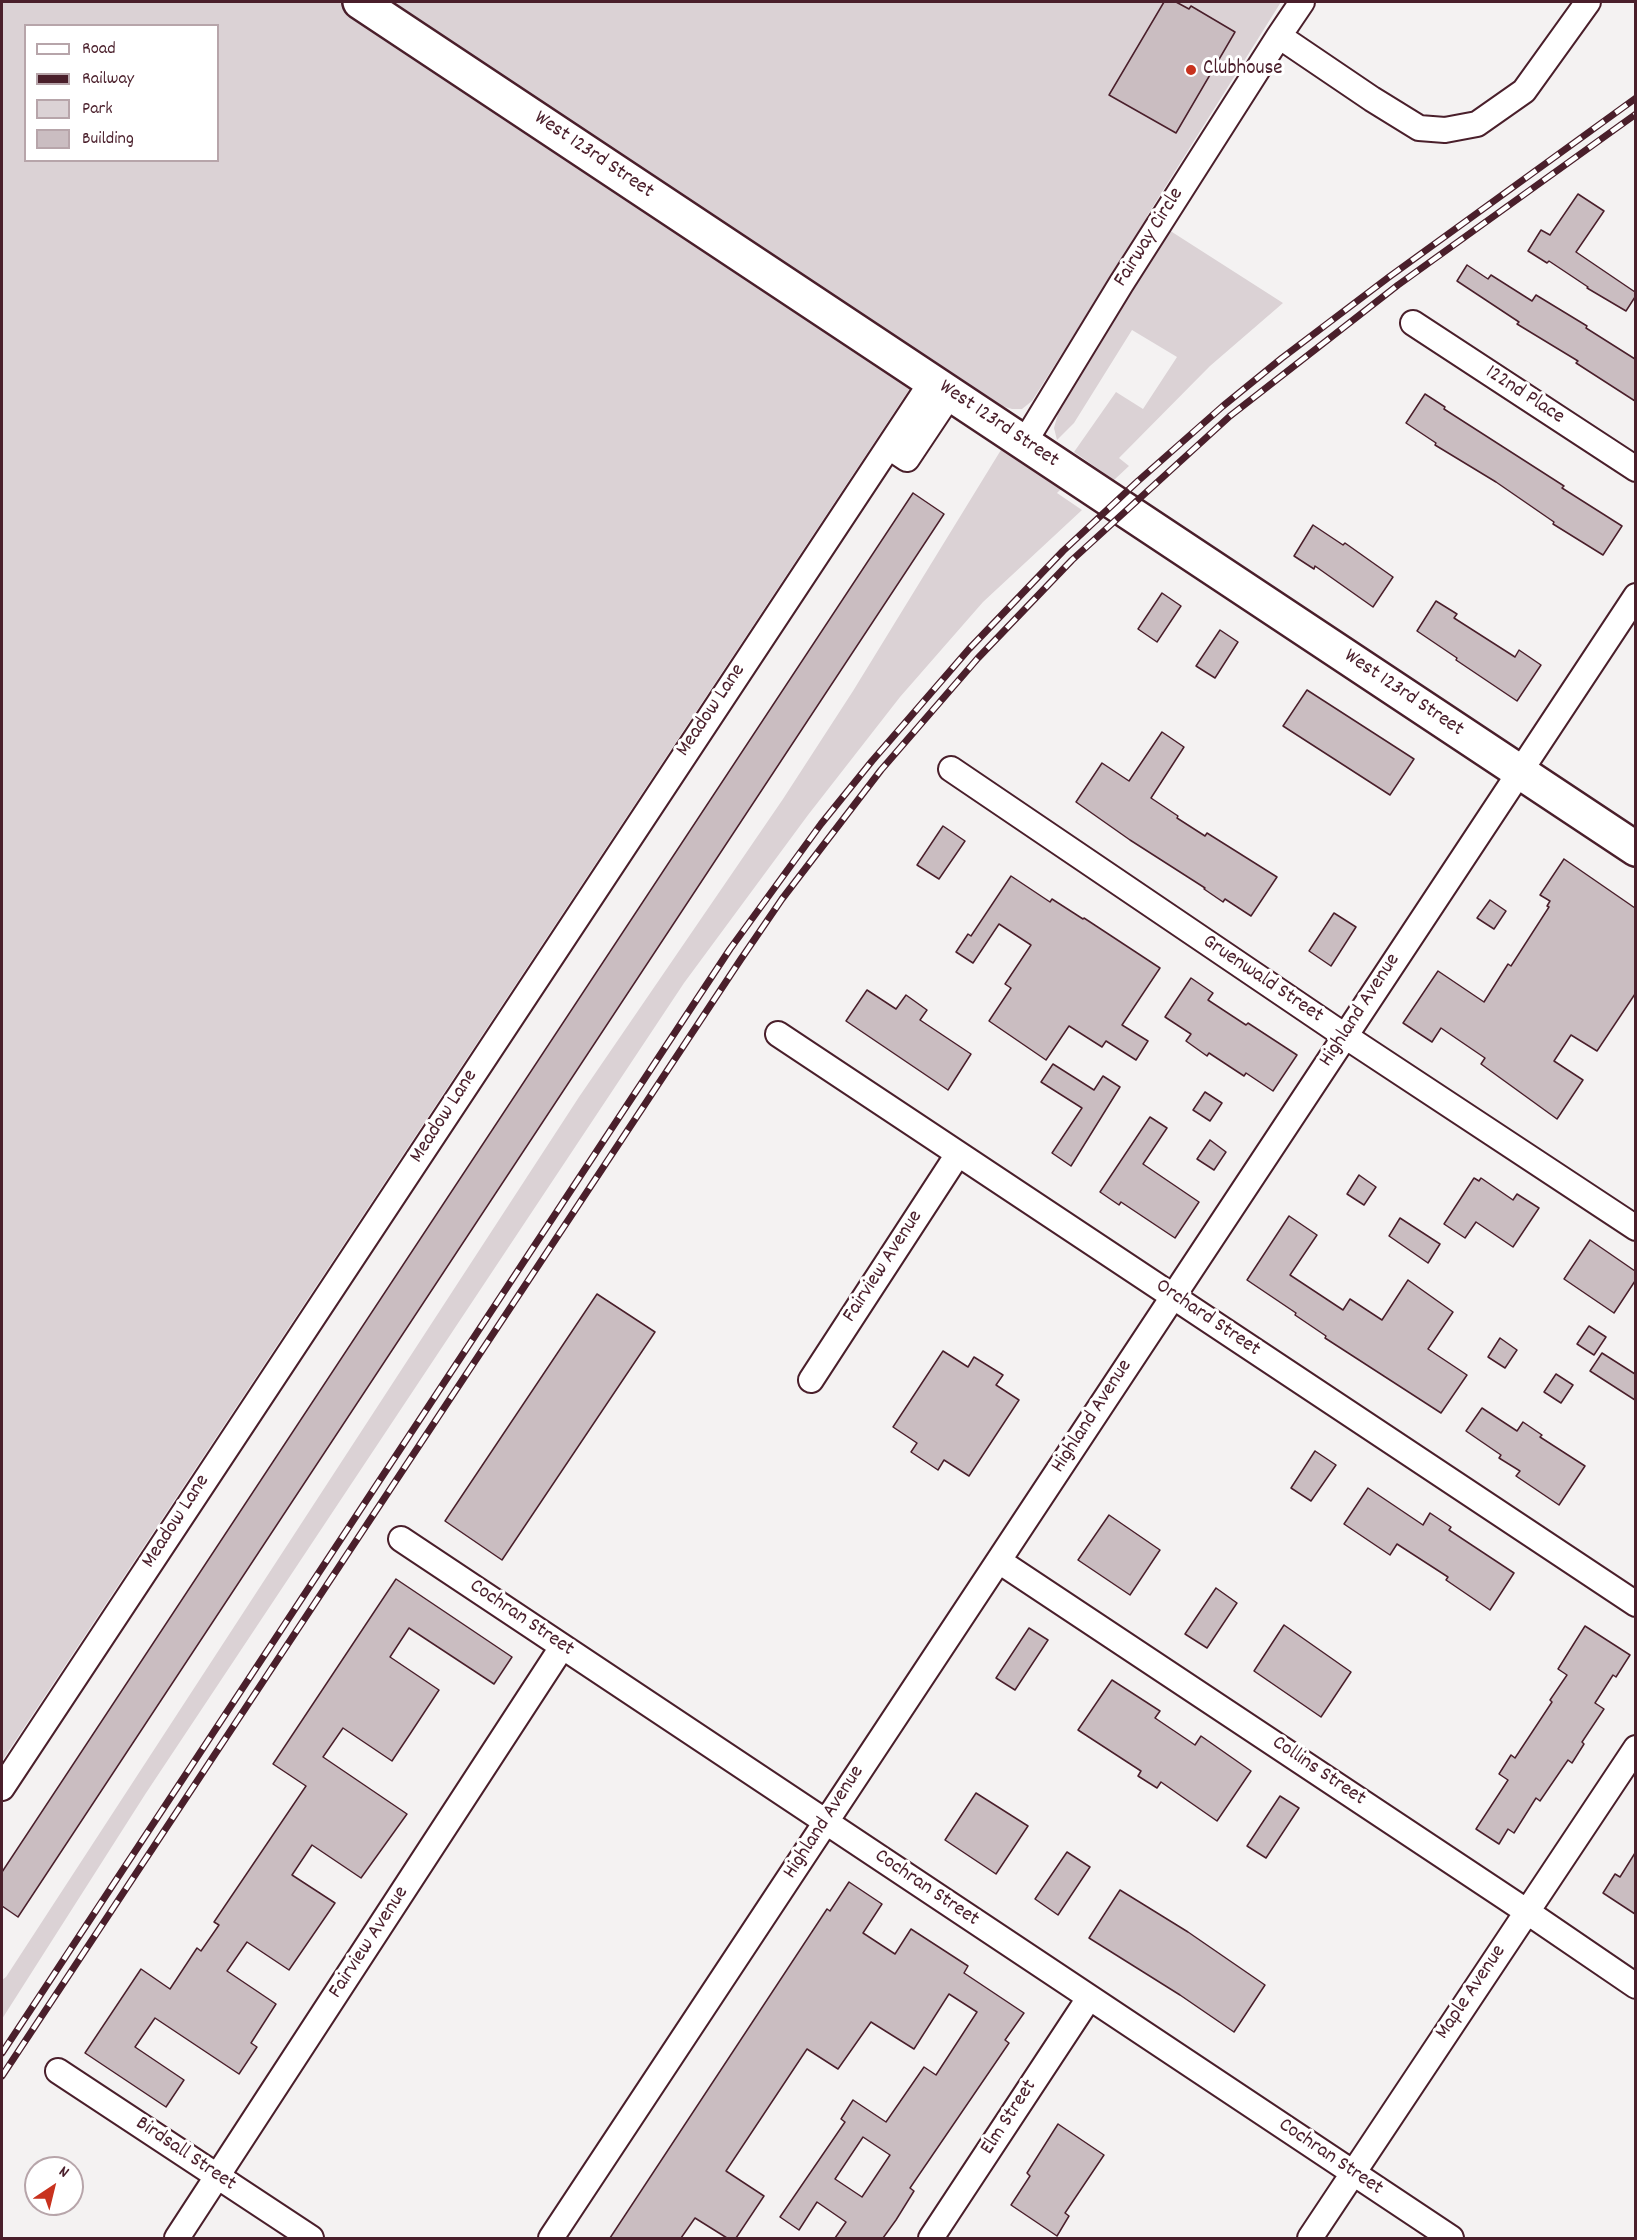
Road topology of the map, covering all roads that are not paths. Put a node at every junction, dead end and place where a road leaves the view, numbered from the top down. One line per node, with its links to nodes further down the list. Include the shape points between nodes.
1 (360, 2): 6 (street, West 123rd Street)
2 (1302, 2): 4 (street, Fairway Circle)
3 (1588, 2): 4 (street, via 1524,91 1477,124 1445,130 1419,128)
4 (1279, 36): 7 (street, Fairway Circle)
5 (1413, 323): 8 (street, 122nd Place)
6 (941, 387): 7 (street, West 123rd Street); 24 (street, Meadow Lane, via 700,729)
7 (1024, 443): 11 (street, West 123rd Street)
8 (1635, 469)
9 (1635, 596): 11 (street, Highland Avenue)
10 (951, 769): 14 (street, Gruenwald Street)
11 (1519, 771): 12 (street, West 123rd Street); 14 (street, Highland Avenue)
12 (1635, 849)
13 (778, 1034): 15 (street, Orchard Street)
14 (1345, 1036): 16 (street, Gruenwald Street); 17 (street, Highland Avenue)
15 (958, 1154): 17 (street, Orchard Street); 18 (street, Fairview Avenue)
16 (1635, 1228)
17 (1173, 1297): 20 (street, Highland Avenue); 21 (street, Orchard Street)
18 (811, 1380)
19 (401, 1539): 22 (street, Cochran Street)
20 (999, 1560): 25 (street, Highland Avenue); 26 (street, Collins Street)
21 (1635, 1604)
22 (562, 1647): 25 (street, Cochran Street); 31 (street, Fairview Avenue)
23 (1635, 1748): 26 (street, Maple Avenue)
24 (2, 1788)
25 (826, 1822): 28 (street, Cochran Street); 34 (street, Highland Avenue)
26 (1526, 1911): 27 (street, Collins Street); 30 (street, Maple Avenue)
27 (1635, 1986)
28 (1089, 1998): 30 (street, Cochran Street); 35 (street, Elm Street)
29 (58, 2071): 31 (street, Birdsall Street)
30 (1353, 2173): 36 (street, Maple Avenue); 37 (street, Cochran Street)
31 (218, 2177): 32 (street, Fairview Avenue); 33 (street, Birdsall Street)
32 (177, 2238)
33 (311, 2238)
34 (551, 2238)
35 (931, 2238)
36 (1310, 2238)
37 (1451, 2238)

